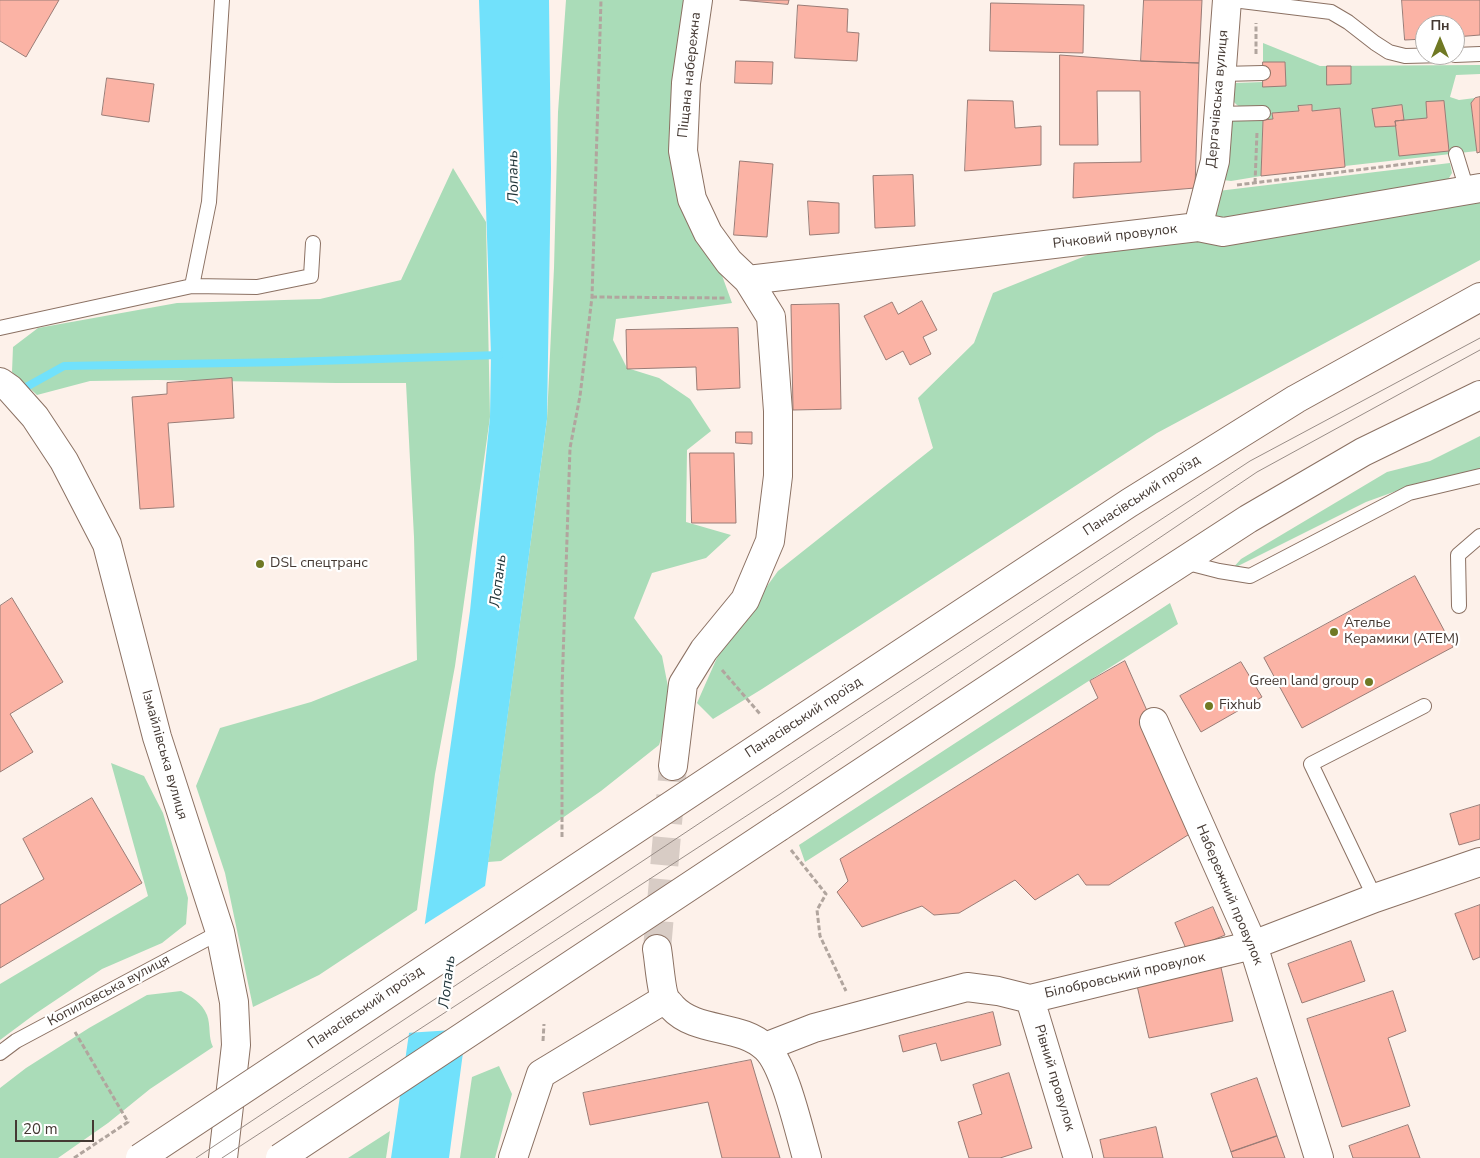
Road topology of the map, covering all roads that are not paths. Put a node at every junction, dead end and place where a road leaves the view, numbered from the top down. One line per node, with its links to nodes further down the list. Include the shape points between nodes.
1 (222, 0): 17 (lane, via 209,202)
2 (698, 0): 16 (street, Піщана набережна, via 686,83 683,150 692,199 708,232 729,262)
3 (1227, 0): 9 (street, Дергачівська вулиця)
4 (1234, 0): 7 (lane, via 1331,12 1389,52)
5 (1480, 54): 6 (lane)
6 (1465, 55)
7 (1415, 56)
8 (1263, 73): 9 (lane)
9 (1221, 74): 11 (street, Дергачівська вулиця)
10 (1263, 113): 11 (lane)
11 (1218, 114): 14 (street, Дергачівська вулиця, via 1214,161)
12 (1451, 156): 13 (lane)
13 (1473, 189): 14 (street, Річковий провулок, via 1223,232)
14 (1198, 227): 16 (street, Річковий провулок)
15 (313, 243): 17 (lane, via 311,276 257,287)
16 (748, 280): 28 (street, Піщана набережна, via 771,317 778,411 778,476 770,540 745,600 704,650 683,684)
17 (192, 286): 19 (lane)
18 (1480, 297): 38 (street, Панасівський проїзд, bridge, via 1296,399 773,725)
19 (0, 328)
20 (0, 382): 31 (street, Ізмайлівська вулиця, via 34,417 64,461 107,544 157,738)
21 (1473, 403): 24 (street, via 1363,452 1248,519)
22 (1480, 476): 24 (lane, via 1409,493 1250,576)
23 (1480, 536): 25 (lane, via 1458,554)
24 (1183, 562): 40 (street, bridge, via 1074,632 789,836)
25 (1459, 606)
26 (1424, 706): 30 (lane, via 1311,764)
27 (1154, 722): 32 (street, Набережний провулок)
28 (673, 766)
29 (1480, 862): 30 (street, Білобровський провулок)
30 (1375, 898): 32 (street, Білобровський провулок)
31 (220, 932): 37 (lane, Копиловська вулиця, via 16,1041); 39 (street, Ізмайлівська вулиця, via 234,1002 236,1045)
32 (1253, 945): 35 (street, Білобровський провулок); 44 (street, Набережний провулок)
33 (657, 949): 34 (street)
34 (665, 998): 36 (street, via 692,1022 739,1034); 41 (street, via 541,1074)
35 (1030, 998): 36 (street, Білобровський провулок, via 966,987 814,1028); 43 (street, Рівний провулок)
36 (765, 1047): 42 (street, via 781,1072)
37 (0, 1053)
38 (140, 1158)
39 (223, 1158)
40 (280, 1158)
41 (513, 1158)
42 (807, 1158)
43 (1078, 1158)
44 (1319, 1158)

